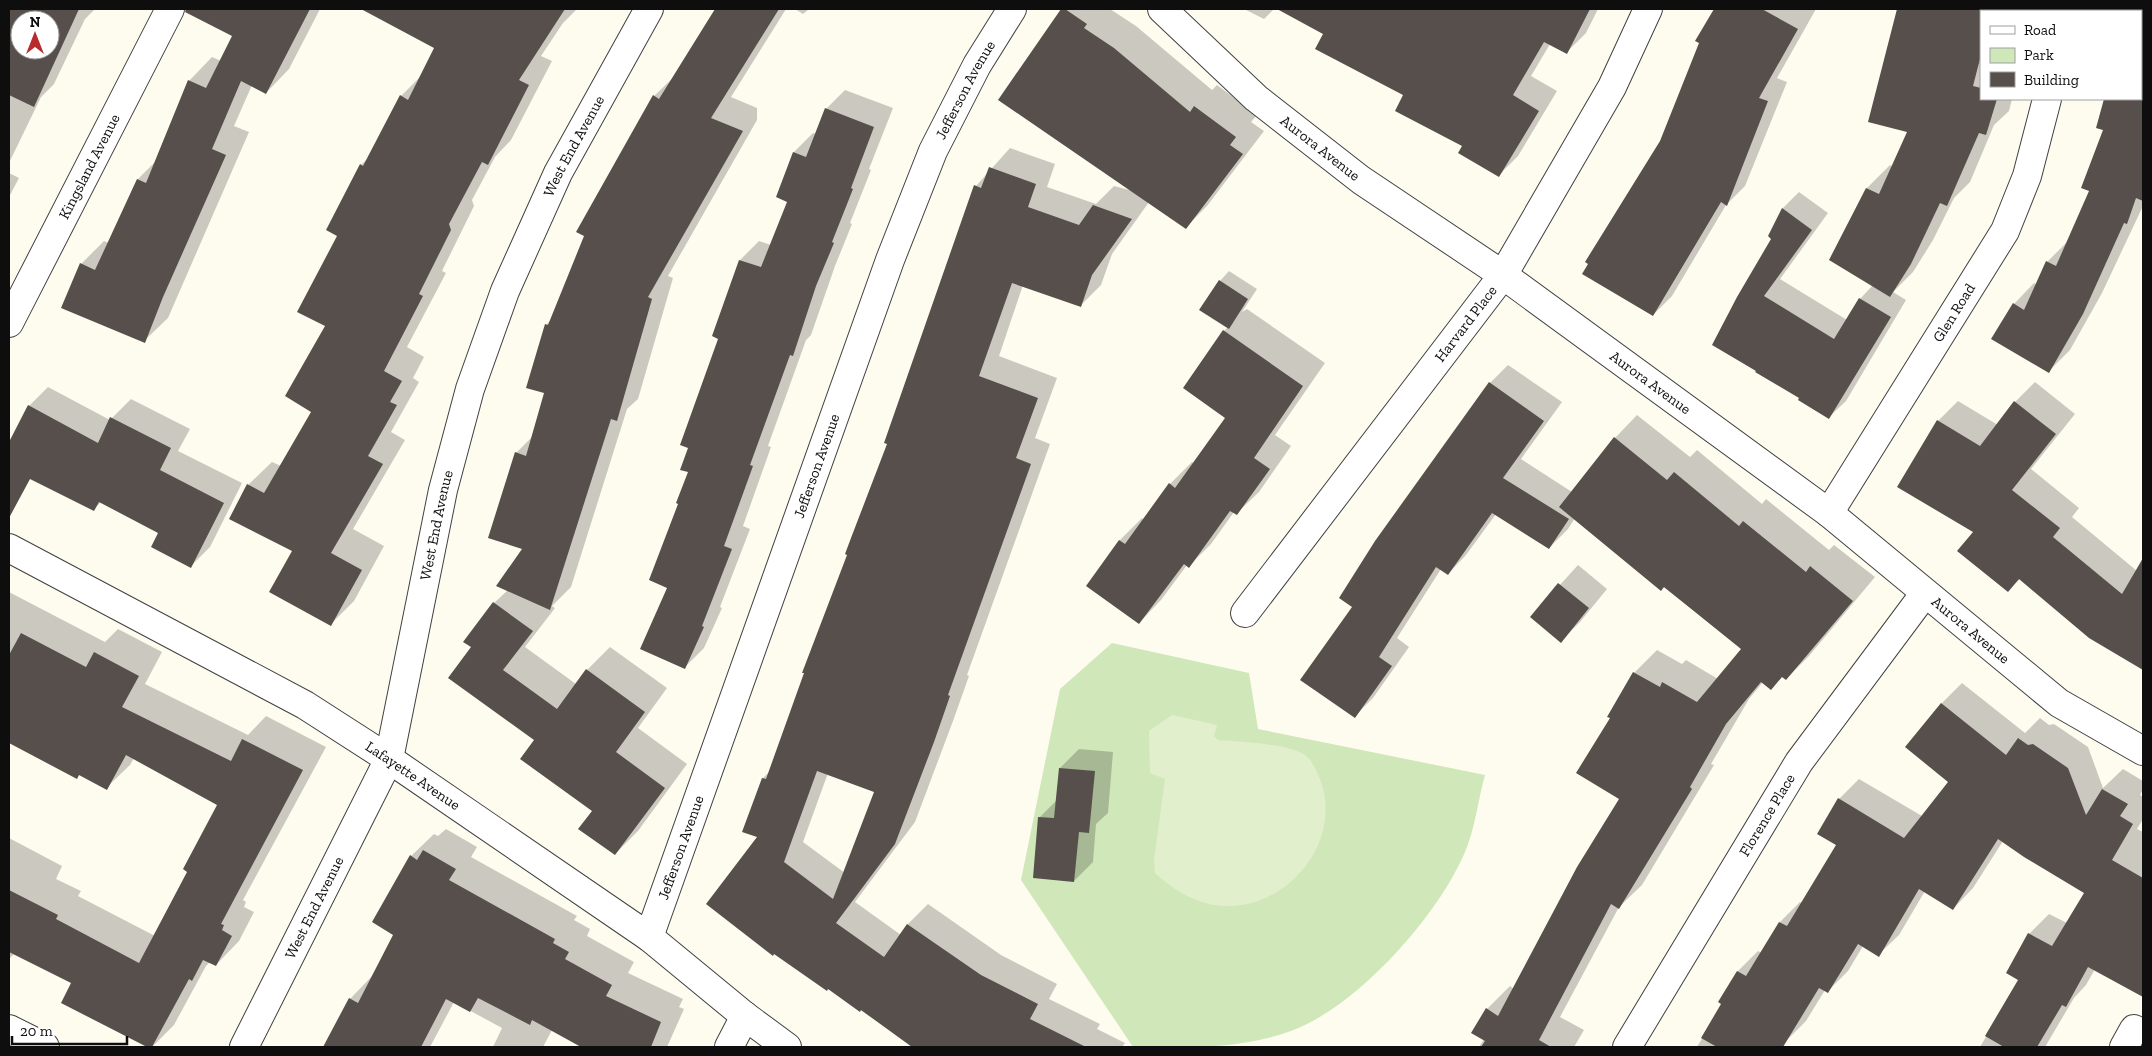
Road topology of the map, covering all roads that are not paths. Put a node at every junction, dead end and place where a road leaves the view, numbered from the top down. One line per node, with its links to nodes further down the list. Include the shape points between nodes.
1 (170, 9): 8 (street, Kingsland Avenue)
2 (649, 9): 14 (street, West End Avenue, via 558,173 505,291 470,389 443,490)
3 (1012, 9): 15 (street, Jefferson Avenue, via 977,65 933,151 894,250)
4 (1648, 9): 7 (street, Harvard Place, via 1612,87)
5 (1171, 12): 7 (street, Aurora Avenue, via 1256,98 1361,180)
6 (2047, 100): 9 (street, Glen Road, via 2027,176 2005,231)
7 (1503, 275): 9 (street, Aurora Avenue); 12 (street, Harvard Place)
8 (9, 323)
9 (1829, 513): 11 (street, Aurora Avenue)
10 (9, 548): 14 (street, Lafayette Avenue, via 305,705)
11 (1924, 593): 13 (street, Aurora Avenue, via 2059,703); 22 (street, Florence Place, via 1799,762)
12 (1245, 614)
13 (2143, 751)
14 (390, 759): 15 (street, Lafayette Avenue); 19 (street, West End Avenue)
15 (649, 937): 16 (street, Lafayette Avenue)
16 (745, 1016): 20 (street); 21 (street, Lafayette Avenue)
17 (9, 1029): 18 (street)
18 (45, 1047)
19 (244, 1047)
20 (729, 1047)
21 (787, 1047)
22 (1628, 1047)

